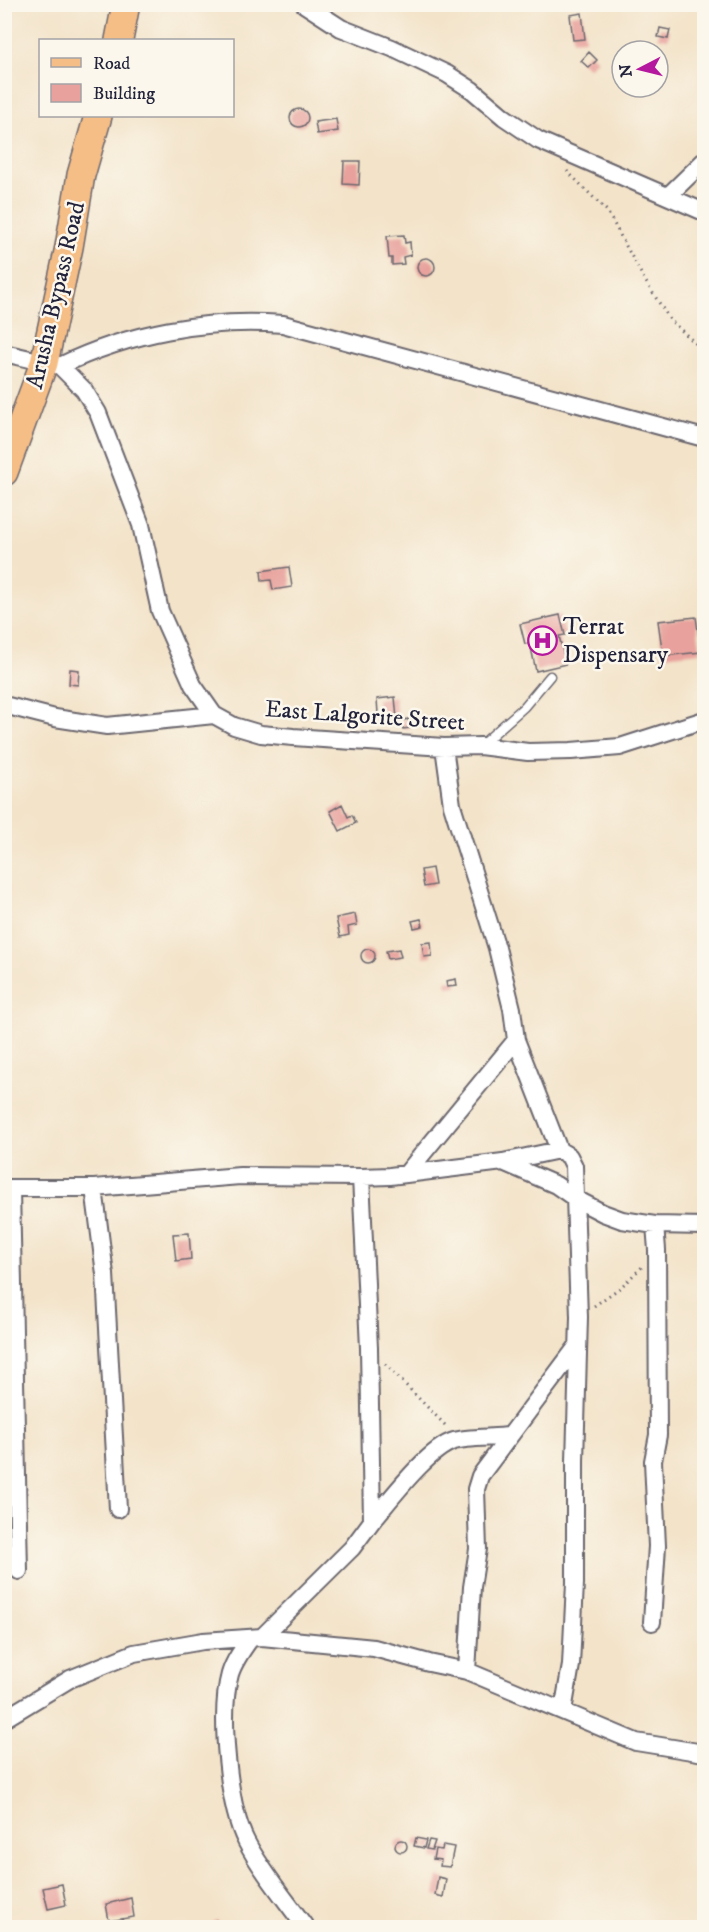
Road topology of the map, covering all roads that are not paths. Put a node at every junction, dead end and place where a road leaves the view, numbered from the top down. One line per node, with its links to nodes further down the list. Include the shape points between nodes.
1 (126, 4): 3 (main road)
2 (304, 4): 6 (street, via 341,28 447,74 538,140)
3 (119, 39)
4 (98, 117): 9 (main road, Arusha Bypass Road, via 81,175)
5 (705, 161): 6 (street)
6 (668, 196): 7 (street)
7 (705, 212)
8 (4, 353): 9 (street)
9 (52, 364): 10 (street, via 157,333 255,322 283,324); 11 (main road, Arusha Bypass Road); 14 (street, East Lalgorite Street, via 84,390 98,413 141,525 160,611 193,685)
10 (705, 438)
11 (4, 472)
12 (550, 676): 16 (lane, via 524,707)
13 (4, 705): 14 (street, via 107,726)
14 (214, 715): 17 (street, East Lalgorite Street, via 261,734)
15 (705, 720): 16 (street, East Lalgorite Street, via 620,747 528,752)
16 (480, 746): 17 (street, East Lalgorite Street)
17 (444, 747): 18 (street, via 452,805 497,948)
18 (516, 1040): 19 (street); 21 (street)
19 (559, 1150): 20 (street); 25 (street, via 572,1160)
20 (503, 1162): 21 (street); 25 (street)
21 (406, 1174): 22 (street)
22 (361, 1178): 23 (street, via 240,1176); 33 (street)
23 (94, 1188): 24 (street); 32 (street, via 105,1274)
24 (8, 1189): 34 (street)
25 (576, 1199): 26 (street, via 622,1220); 28 (street)
26 (655, 1225): 27 (street); 35 (street, via 658,1435 653,1469 657,1546)
27 (705, 1226)
28 (578, 1345): 29 (street); 38 (street, via 575,1583 571,1665)
29 (509, 1436): 30 (street); 31 (street)
30 (466, 1439): 31 (street, via 477,1448); 33 (street, via 441,1446)
31 (480, 1476): 37 (street, via 476,1489 478,1548)
32 (118, 1509)
33 (372, 1521): 36 (street, via 352,1548)
34 (19, 1571)
35 (652, 1622)
36 (256, 1638): 37 (street, via 374,1648); 39 (street, via 203,1641 135,1653 70,1679); 41 (street, via 238,1654 230,1675 226,1709 226,1752 236,1815 246,1841)
37 (467, 1671): 38 (street)
38 (563, 1711): 40 (street, via 636,1742)
39 (4, 1719)
40 (705, 1754)
41 (306, 1928)

